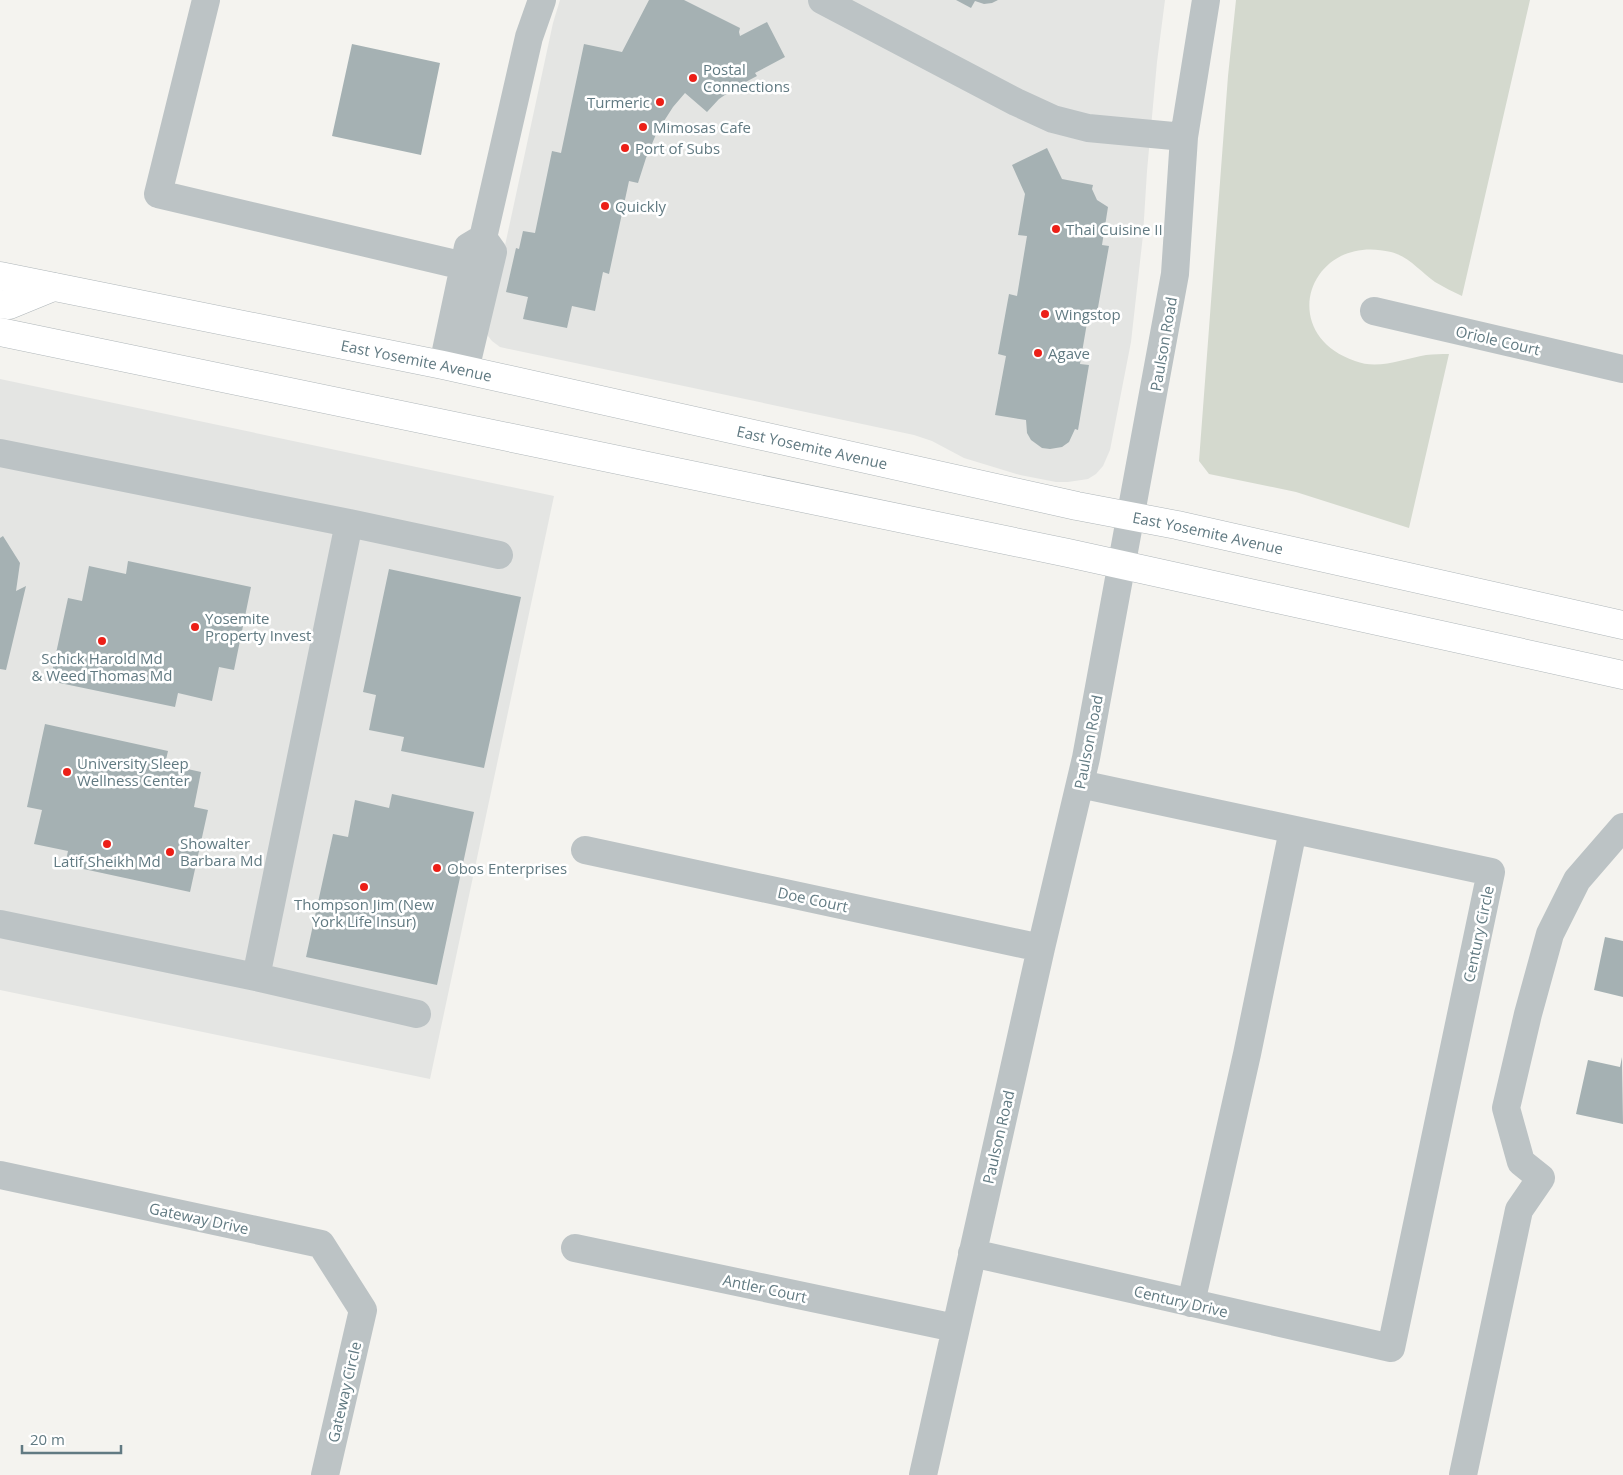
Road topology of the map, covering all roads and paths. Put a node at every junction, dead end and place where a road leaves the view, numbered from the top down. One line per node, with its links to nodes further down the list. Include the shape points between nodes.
1 (206, 0): 7 (street, via 158,194)
2 (542, 0): 6 (street, via 529,37)
3 (822, 0): 5 (street, via 1053,120 1088,128)
4 (1206, 0): 5 (street, Paulson Road)
5 (1184, 137): 16 (street, Paulson Road, via 1175,274)
6 (483, 238): 7 (street, via 468,247); 13 (street, via 493,252)
7 (464, 266): 13 (street)
8 (0, 276): 9 (main road, East Yosemite Avenue)
9 (53, 287): 10 (main road, via 9,305); 13 (main road, East Yosemite Avenue)
10 (0, 304)
11 (1374, 311): 14 (street, Oriole Court)
12 (0, 332): 19 (main road)
13 (454, 368): 16 (main road, East Yosemite Avenue)
14 (1623, 369)
15 (0, 453): 17 (street)
16 (1130, 517): 19 (street, Paulson Road); 20 (main road, East Yosemite Avenue)
17 (350, 523): 18 (street); 28 (street)
18 (499, 555)
19 (1121, 565): 21 (main road); 22 (street, Paulson Road)
20 (1623, 625)
21 (1623, 675)
22 (1080, 784): 24 (street, Century Circle); 27 (street, Paulson Road)
23 (1623, 827): 39 (street, via 1577,880 1550,934 1526,1023 1506,1108 1521,1162 1541,1178 1519,1210)
24 (1293, 830): 33 (street); 36 (street, Century Circle, via 1491,872)
25 (585, 850): 27 (street, Doe Court)
26 (0, 924): 28 (street)
27 (1041, 948): 32 (street, Paulson Road)
28 (256, 977): 29 (street)
29 (417, 1014)
30 (0, 1176): 34 (street, Gateway Drive, via 320,1244)
31 (575, 1248): 35 (street, Antler Court)
32 (972, 1253): 33 (street, Century Drive); 35 (street, Paulson Road)
33 (1191, 1303): 36 (street, Century Drive)
34 (363, 1310): 37 (street, Gateway Circle)
35 (955, 1328): 38 (street, Paulson Road)
36 (1390, 1348)
37 (325, 1475)
38 (922, 1475)
39 (1463, 1475)

